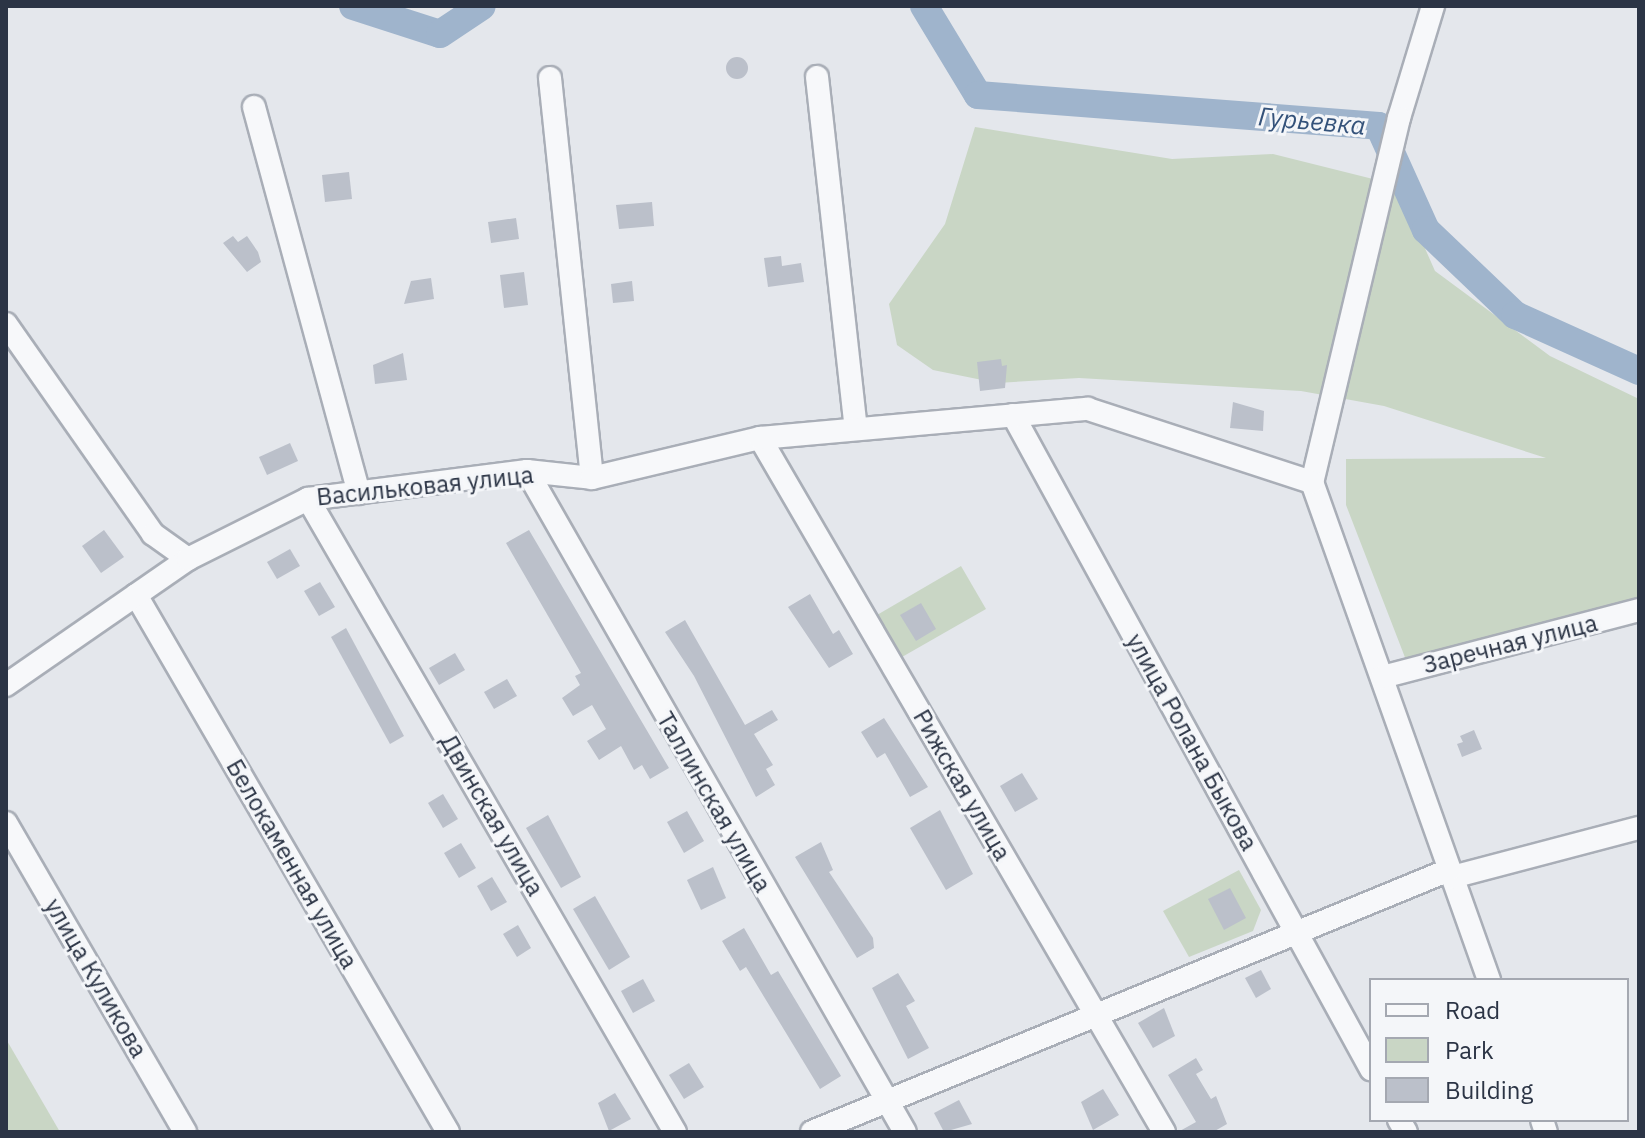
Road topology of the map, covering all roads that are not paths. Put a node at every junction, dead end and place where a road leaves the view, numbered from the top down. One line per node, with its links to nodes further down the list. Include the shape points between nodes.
1 (1433, 6): 11 (street, via 1399,118)
2 (817, 77): 7 (street)
3 (550, 78): 10 (street)
4 (254, 107): 12 (street)
5 (6, 324): 14 (street, via 153,534)
6 (1013, 415): 7 (street, Васильковая улица); 11 (street, Васильковая улица, via 1088,409); 22 (street, улица Ролана Быкова)
7 (856, 429): 8 (street, Васильковая улица)
8 (760, 438): 10 (street, Васильковая улица); 24 (street, Рижская улица)
9 (527, 471): 10 (street, Васильковая улица); 12 (street, Васильковая улица); 26 (street, Таллинская улица)
10 (592, 478)
11 (1312, 482): 17 (street)
12 (359, 493): 13 (street, Васильковая улица)
13 (308, 499): 14 (street, Васильковая улица); 29 (street, Двинская улица)
14 (188, 559): 15 (street, Васильковая улица)
15 (136, 595): 18 (street, Васильковая улица); 28 (street, Белокаменная улица)
16 (1639, 610): 17 (street, Заречная улица)
17 (1382, 677): 21 (street)
18 (6, 685)
19 (6, 823): 27 (street, улица Куликова)
20 (1639, 828): 21 (street)
21 (1450, 873): 22 (street); 23 (street)
22 (1296, 931): 24 (street); 25 (street, улица Ролана Быкова)
23 (1488, 978)
24 (1094, 1012): 26 (street); 32 (street, Рижская улица)
25 (1369, 1065)
26 (886, 1100): 30 (street); 31 (street, Таллинская улица)
27 (185, 1132)
28 (448, 1132)
29 (675, 1132)
30 (812, 1132)
31 (905, 1132)
32 (1164, 1132)

